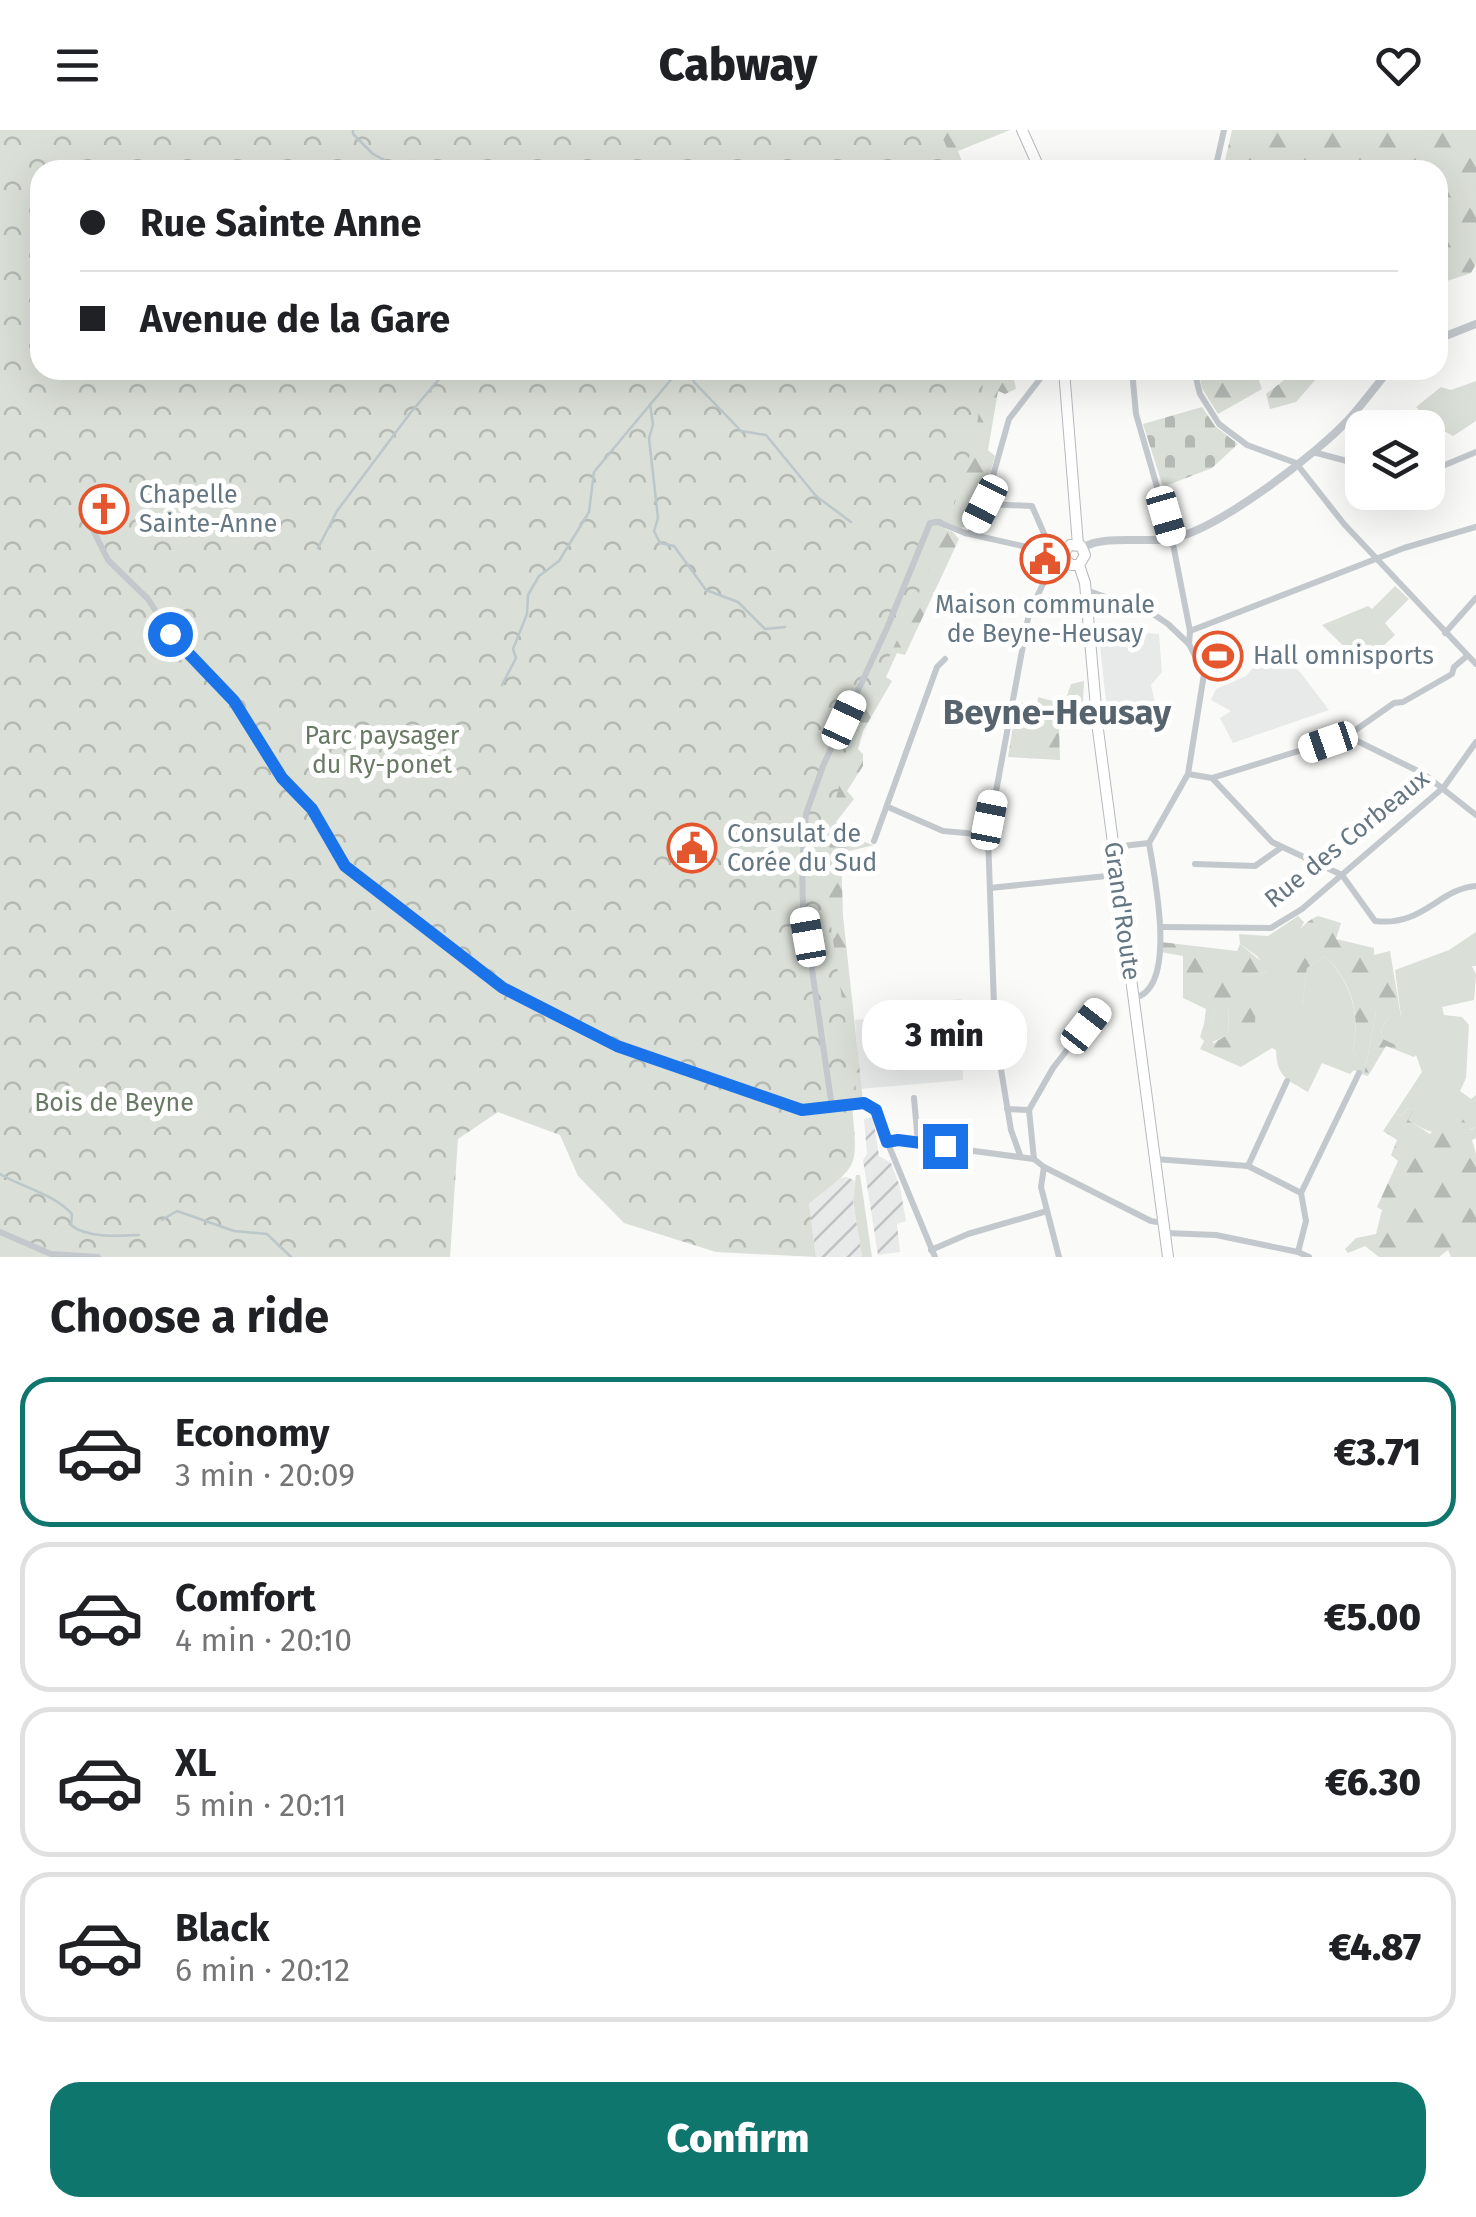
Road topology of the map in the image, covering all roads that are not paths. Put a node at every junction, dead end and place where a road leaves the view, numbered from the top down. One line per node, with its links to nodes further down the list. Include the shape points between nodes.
1 (1022, 130): 3 (main road)
2 (1224, 130): 4 (street)
3 (1036, 160)
4 (1217, 160)
5 (1476, 324): 6 (street)
6 (1448, 335)
7 (1039, 380): 17 (street, via 1009,420)
8 (1065, 380): 23 (main road)
9 (1133, 380): 21 (street, via 1140,430)
10 (1196, 380): 15 (street, via 1219,424 1247,445)
11 (1381, 380): 12 (street)
12 (1312, 452): 14 (street); 15 (street)
13 (1476, 452): 16 (street)
14 (1345, 461)
15 (1296, 463): 21 (street, via 1214,524); 24 (street)
16 (1445, 465)
17 (985, 504): 20 (street); 22 (street, via 1032,506)
18 (90, 524): 56 (street, via 108,560 234,701 345,866 413,920 503,988 617,1046 802,1110)
19 (1476, 527): 24 (street)
20 (970, 533): 22 (street, via 1028,547); 56 (street, via 936,522 926,529 806,814 803,908)
21 (1172, 539): 23 (street); 27 (street)
22 (1049, 545): 23 (street)
23 (1076, 547): 25 (main road, Grand'Route, via 1071,565 1080,565); 40 (street, via 1045,580 1028,613)
24 (1376, 560): 27 (street); 28 (street)
25 (1085, 590): 29 (street, via 1153,614); 43 (main road, Grand'Route)
26 (1476, 598): 28 (street)
27 (1190, 631): 29 (street)
28 (1445, 633): 30 (street)
29 (1188, 644): 35 (street, via 1205,680)
30 (1467, 656): 32 (street); 33 (street, via 1452,674)
31 (945, 658): 38 (street)
32 (1476, 664)
33 (1347, 736): 36 (street); 37 (street)
34 (1476, 742): 37 (street, Rue des Corbeaux)
35 (1188, 774): 36 (street); 42 (street)
36 (1212, 778): 44 (street)
37 (1444, 787): 39 (street); 47 (street, Rue des Corbeaux)
38 (888, 807): 40 (street, via 943,831); 41 (street)
39 (1476, 815)
40 (988, 835): 49 (street)
41 (874, 840)
42 (1149, 843): 43 (street); 50 (street)
43 (1114, 847): 46 (main road, Grand'Route)
44 (1282, 847): 45 (street, via 1255,866); 47 (street)
45 (1195, 864)
46 (1118, 874): 49 (street); 51 (main road, Grand'Route)
47 (1342, 874): 48 (street, via 1378,922 1425,912); 50 (street, Rue des Corbeaux, via 1271,928)
48 (1476, 886)
49 (990, 888): 57 (street, via 994,1023)
50 (1162, 927): 51 (street, via 1154,982)
51 (1134, 998): 65 (main road, Grand'Route)
52 (1102, 1005): 58 (street, via 1052,1068)
53 (1359, 1074): 68 (street)
54 (1287, 1081): 66 (street)
55 (914, 1098): 61 (street)
56 (832, 1107): 60 (street, via 872,1105)
57 (1007, 1109): 58 (street); 59 (street)
58 (1029, 1110): 64 (street)
59 (1014, 1139): 62 (street); 63 (street)
60 (887, 1142): 61 (street); 73 (street)
61 (918, 1143): 62 (street)
62 (1002, 1154): 63 (street)
63 (1020, 1155): 64 (street)
64 (1034, 1159): 67 (street)
65 (1155, 1160): 66 (street); 70 (main road, Grand'Route)
66 (1248, 1166): 68 (street)
67 (1044, 1167): 69 (street); 70 (street)
68 (1302, 1193): 72 (street, via 1306,1221)
69 (1047, 1211): 73 (street, via 968,1234); 75 (street)
70 (1164, 1228): 72 (street); 76 (main road, Grand'Route)
71 (0, 1232): 74 (street, via 51,1254)
72 (1298, 1252): 77 (street)
73 (933, 1254)
74 (98, 1257)
75 (1059, 1257)
76 (1168, 1257)
77 (1309, 1257)

